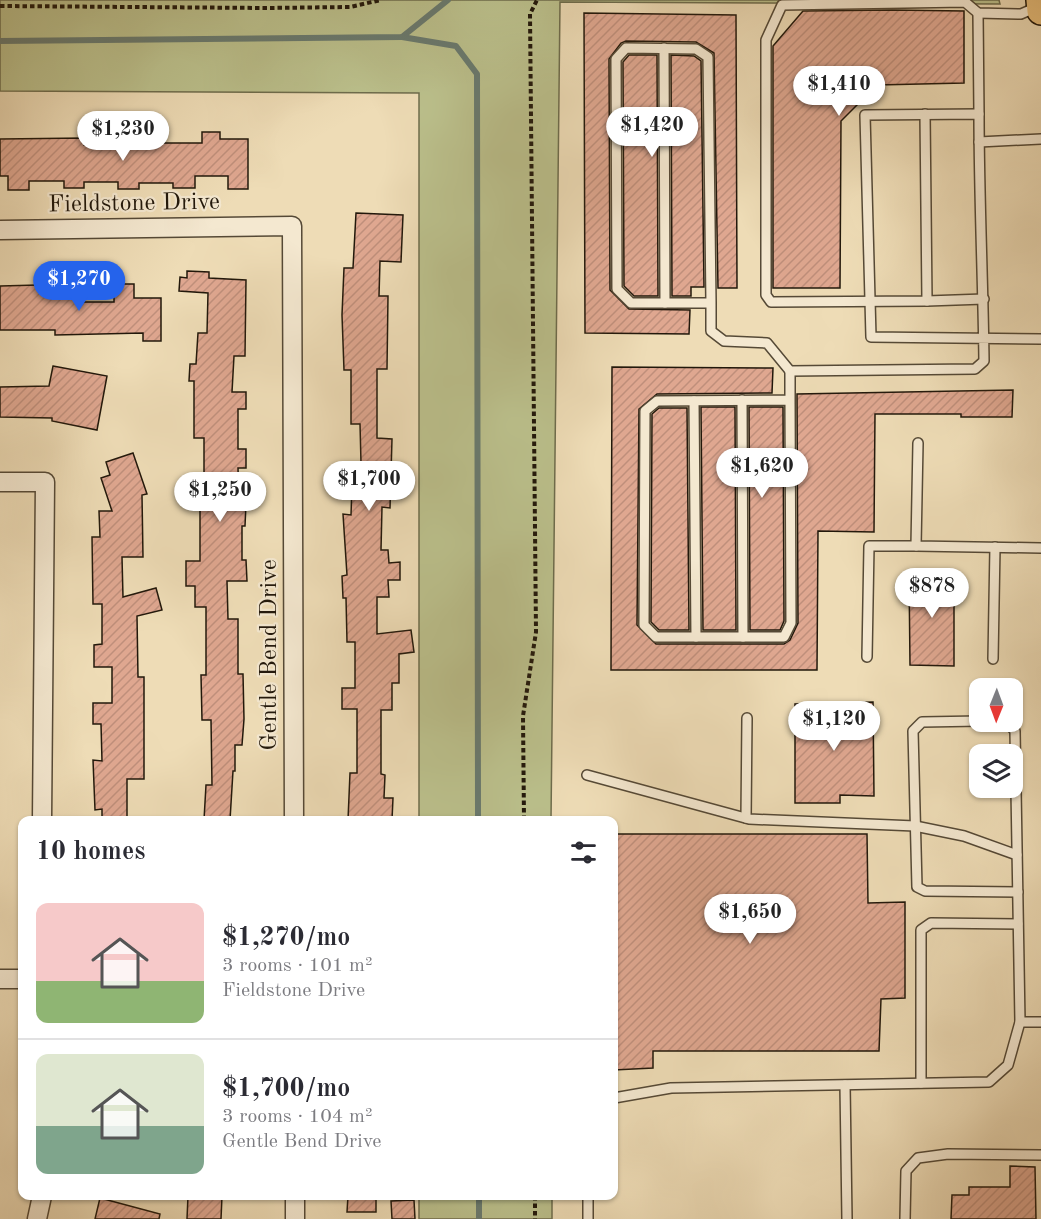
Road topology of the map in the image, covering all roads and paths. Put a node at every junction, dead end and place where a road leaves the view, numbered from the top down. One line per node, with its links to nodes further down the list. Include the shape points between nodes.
1 (381, 0): 4 (path, via 350,6 278,8)
2 (537, 0): 41 (path, via 530,14 536,632 523,716)
3 (1040, 0): 5 (main road)
4 (0, 6)
5 (1040, 6): 6 (main road); 7 (lane, via 1021,14)
6 (1041, 11)
7 (978, 13): 10 (lane); 17 (lane, via 966,2 782,5 766,40 766,295 771,302)
8 (664, 48): 18 (lane); 18 (lane, via 626,48 616,59 617,289 631,303); 19 (lane, via 696,48 708,57)
9 (925, 114): 10 (lane); 16 (lane); 17 (lane, via 865,115)
10 (979, 114): 12 (lane)
11 (1041, 139): 12 (lane)
12 (979, 142): 15 (lane)
13 (268, 226): 14 (street, Fieldstone Drive); 40 (street, Gentle Bend Drive, via 292,226)
14 (0, 230)
15 (984, 299): 16 (lane); 20 (lane)
16 (927, 301): 17 (lane)
17 (871, 302): 20 (lane, via 871,336)
18 (665, 303): 19 (lane)
19 (711, 303): 22 (lane, via 711,332 724,341 767,343)
20 (984, 338): 21 (lane); 22 (lane, via 984,361 975,369)
21 (1041, 339)
22 (790, 371): 24 (lane)
23 (742, 400): 24 (lane); 25 (lane); 32 (lane)
24 (790, 400): 32 (lane, via 791,623 784,637)
25 (694, 401): 31 (lane); 31 (lane, via 657,401 645,411 644,625 656,636)
26 (918, 443): 28 (lane)
27 (0, 482): 39 (street, via 45,482)
28 (916, 546): 29 (lane); 33 (lane, via 869,546)
29 (995, 547): 30 (lane); 34 (lane)
30 (1041, 548)
31 (696, 637): 32 (lane)
32 (743, 637)
33 (867, 657)
34 (993, 659)
35 (747, 718): 42 (lane)
36 (969, 721): 43 (lane, via 922,722 913,731)
37 (1015, 732): 44 (lane)
38 (587, 775): 42 (lane)
39 (42, 816)
40 (294, 816)
41 (524, 816)
42 (746, 818): 43 (lane)
43 (915, 826): 44 (lane, via 964,836); 45 (lane, via 917,888)
44 (1017, 855): 45 (lane)
45 (1018, 892): 46 (lane)
46 (1018, 924): 49 (lane); 51 (lane, via 931,923 921,930)
47 (0, 979): 48 (street)
48 (18, 979)
49 (1020, 1022): 50 (lane); 51 (lane, via 1008,1065 988,1082)
50 (1041, 1022)
51 (921, 1083): 52 (lane)
52 (845, 1085): 53 (lane, via 671,1088); 63 (lane)
53 (618, 1097)
54 (1041, 1155): 64 (lane, via 948,1154 918,1158 906,1171)
55 (41, 1200): 59 (street)
56 (295, 1200): 60 (street)
57 (535, 1200): 61 (path)
58 (588, 1200): 62 (lane)
59 (38, 1219)
60 (295, 1219)
61 (536, 1219)
62 (588, 1219)
63 (847, 1219)
64 (906, 1219)

